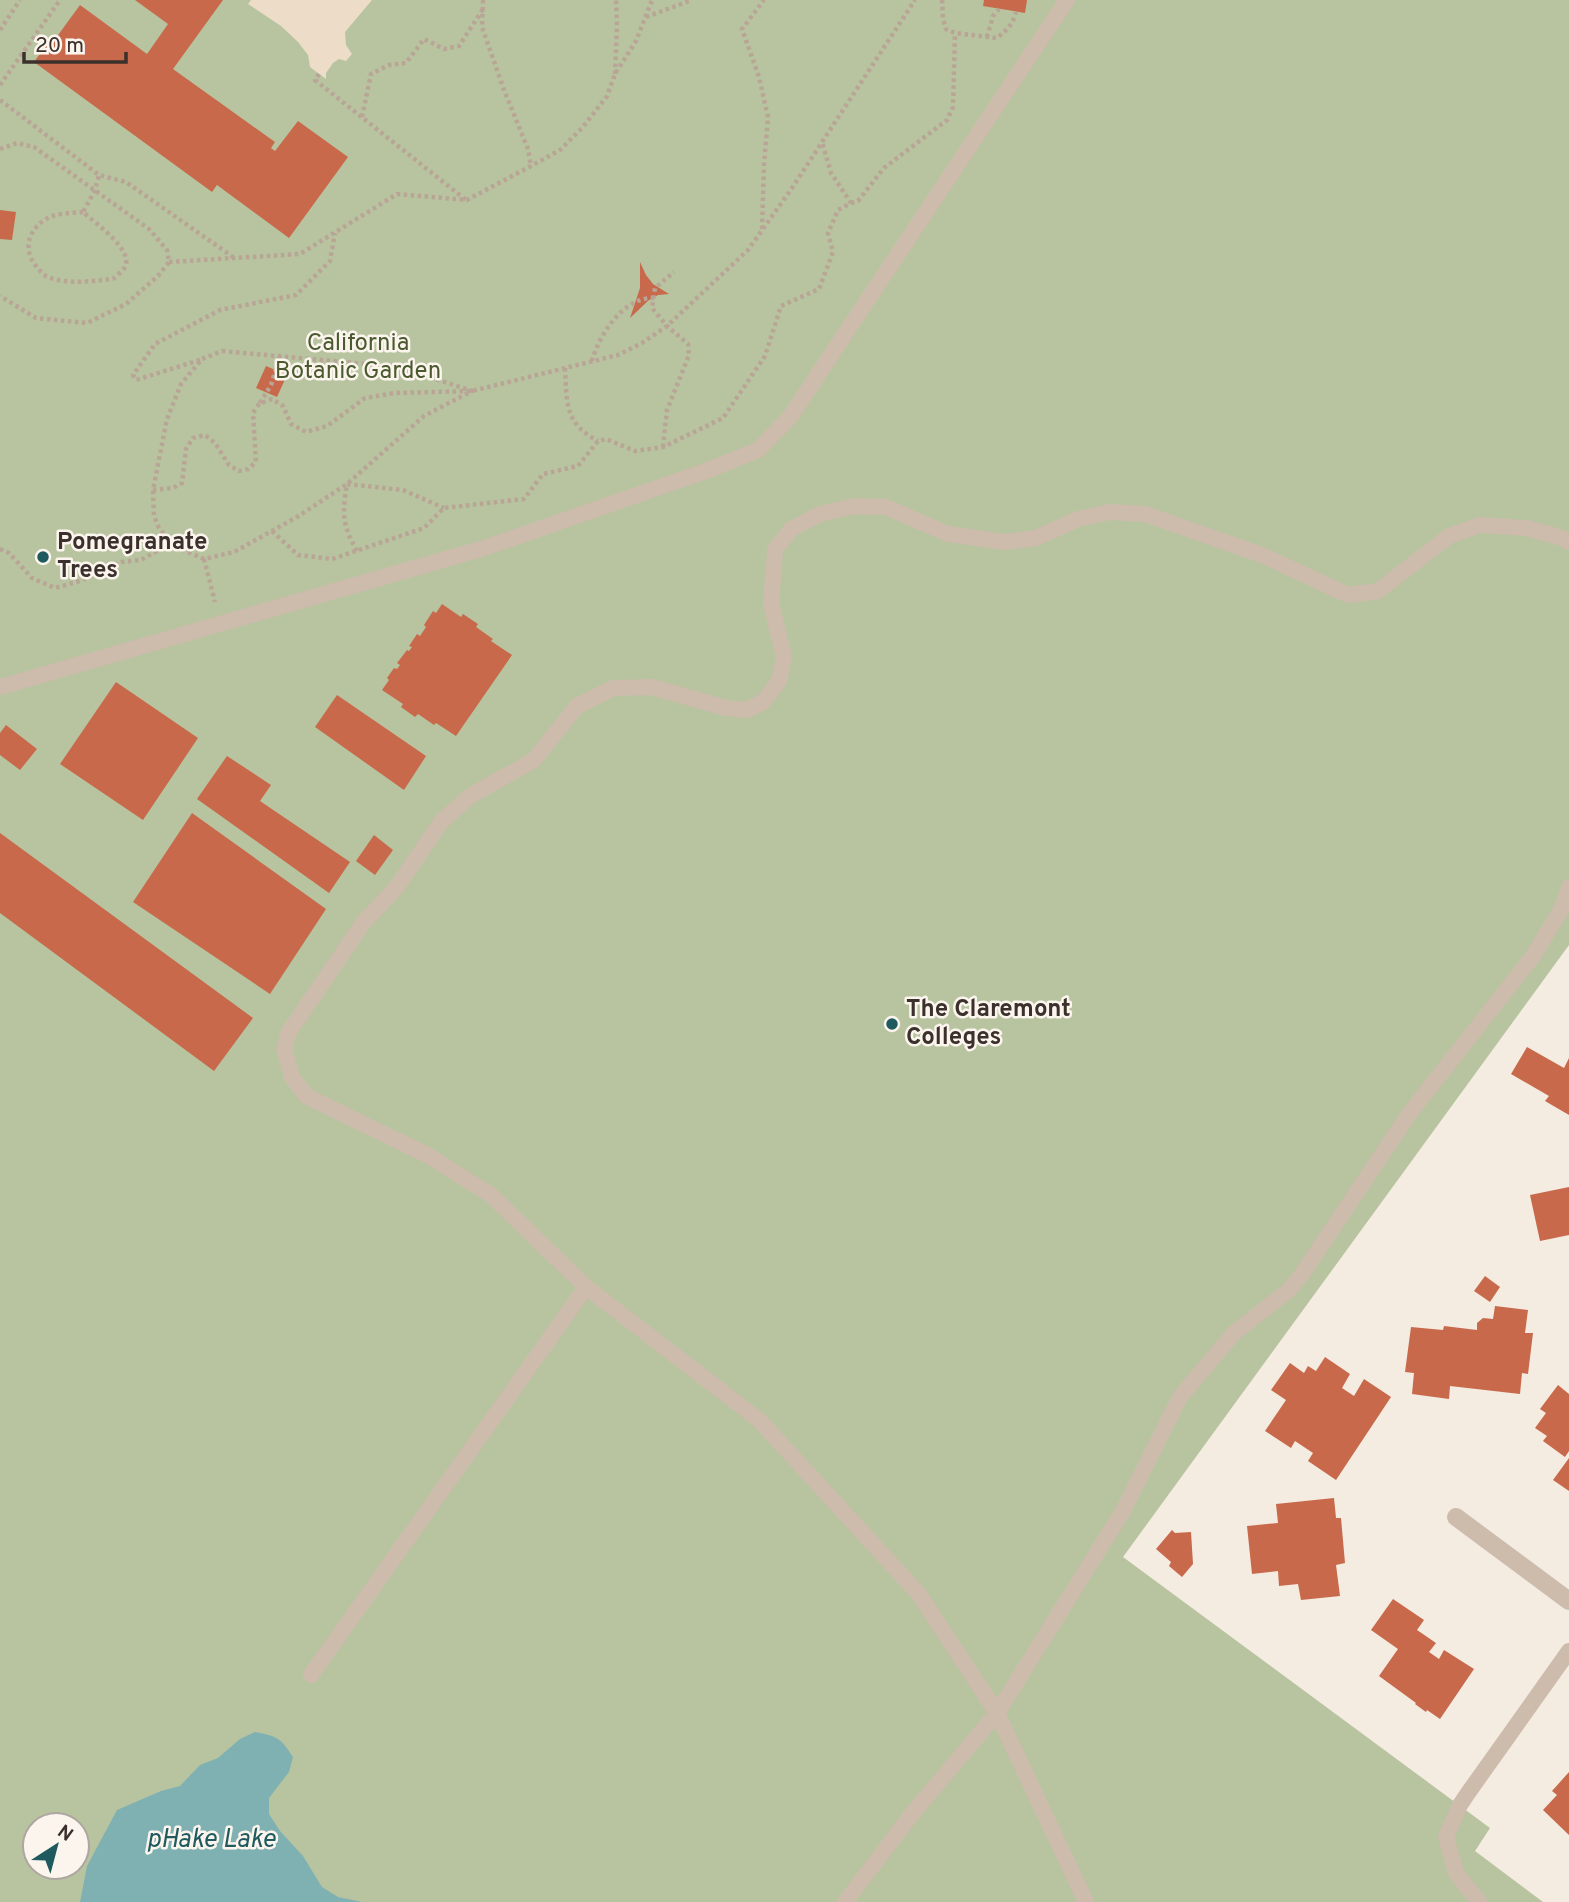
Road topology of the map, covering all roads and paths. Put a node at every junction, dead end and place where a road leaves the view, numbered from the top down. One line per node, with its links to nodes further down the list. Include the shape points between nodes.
1 (20, 0): 15 (path)
2 (60, 0): 20 (path)
3 (484, 0): 11 (path)
4 (616, 0): 19 (path)
5 (652, 0): 14 (path)
6 (692, 0): 14 (path)
7 (764, 0): 31 (path, via 743,29 768,117)
8 (915, 0): 23 (path)
9 (942, 0): 16 (path, via 946,29)
10 (1067, 0): 56 (lane, via 790,417 758,450 484,548)
11 (483, 9): 22 (path, via 459,46 444,49 424,38 406,63 371,74); 25 (path, via 482,27)
12 (999, 9): 17 (path)
13 (1016, 12): 17 (path, via 1009,29 998,38)
14 (645, 18): 19 (path)
15 (0, 30)
16 (955, 33): 17 (path); 29 (path, via 953,107 947,120 884,168 858,201)
17 (987, 37)
18 (319, 74): 22 (path, via 316,80)
19 (615, 74): 25 (path, via 607,96 583,127 560,150)
20 (0, 85)
21 (0, 100): 26 (path)
22 (362, 117): 28 (path)
23 (822, 142): 29 (path, via 831,173); 31 (path)
24 (0, 149): 27 (path, via 17,143 34,147)
25 (531, 166): 28 (path)
26 (99, 175): 27 (path); 33 (path, via 126,182)
27 (95, 190): 30 (path); 34 (path, via 149,229 167,250)
28 (467, 200): 32 (path, via 397,194)
29 (851, 203): 46 (path, via 838,210 828,233 833,253 819,289 781,306 765,356 723,418)
30 (83, 212): 30 (path, via 121,247 127,257 125,267 113,279 70,282 45,276 28,253 30,235 52,215)
31 (762, 229): 38 (path, via 748,250)
32 (335, 232): 33 (path, via 300,254); 40 (path, via 330,261 296,295 220,310 155,344 133,375 136,380)
33 (234, 257): 34 (path)
34 (169, 262): 36 (path, via 126,304 88,323 36,318)
35 (674, 272): 37 (path, via 655,288)
36 (0, 296)
37 (653, 298): 38 (path, via 652,308); 41 (path, via 626,308 596,346)
38 (667, 326): 41 (path, via 618,355); 46 (path, via 688,344 689,355 667,410)
39 (280, 356): 40 (path, via 222,351); 43 (path, via 400,367); 44 (path)
40 (202, 359): 48 (path, via 181,384 167,419)
41 (592, 362): 42 (path)
42 (565, 368): 43 (path); 45 (path, via 569,414 584,433)
43 (472, 391): 44 (path, via 365,398 327,426 306,432 291,424 283,406 272,399); 47 (path, via 425,416)
44 (259, 404): 48 (path, via 253,413 256,462 248,469 239,471 229,464 205,435 193,438 186,449 182,483)
45 (598, 441): 46 (path, via 606,439 635,450); 49 (path, via 578,466 543,474 524,499)
46 (663, 447)
47 (347, 484): 49 (path, via 403,489); 50 (path); 54 (path, via 343,509)
48 (153, 490): 52 (path, via 154,516)
49 (444, 508): 54 (path, via 424,528)
50 (272, 531): 54 (path, via 298,555 332,559); 55 (path, via 234,552)
51 (1569, 542): 59 (lane, via 1527,528 1480,525 1449,536 1378,591 1348,595 1262,555 1144,514 1110,512 1078,519 1036,538 1005,542 948,534 886,507 855,506 820,514 791,529 775,550 771,604 784,657 779,681 763,702 747,710 726,708 652,687 613,688 577,706 534,760 470,796 441,822 396,888 363,923 289,1032 284,1049 292,1077 306,1096 428,1155 491,1195)
52 (171, 543): 53 (path, via 141,560 121,562 55,588 32,578); 55 (path)
53 (0, 549)
54 (357, 551)
55 (204, 559): 56 (path)
56 (220, 624): 57 (lane)
57 (0, 687)
58 (1569, 887): 64 (lane, via 1562,908 1533,956 1409,1114 1302,1274 1289,1290 1234,1333 1180,1396 1123,1511)
59 (586, 1287): 63 (lane); 64 (lane, via 759,1420 918,1593)
60 (1456, 1517): 61 (street)
61 (1569, 1601)
62 (1569, 1651): 67 (lane, via 1460,1805 1446,1837 1457,1872)
63 (311, 1675)
64 (997, 1713): 65 (lane); 66 (lane)
65 (845, 1902)
66 (1086, 1902)
67 (1479, 1902)

